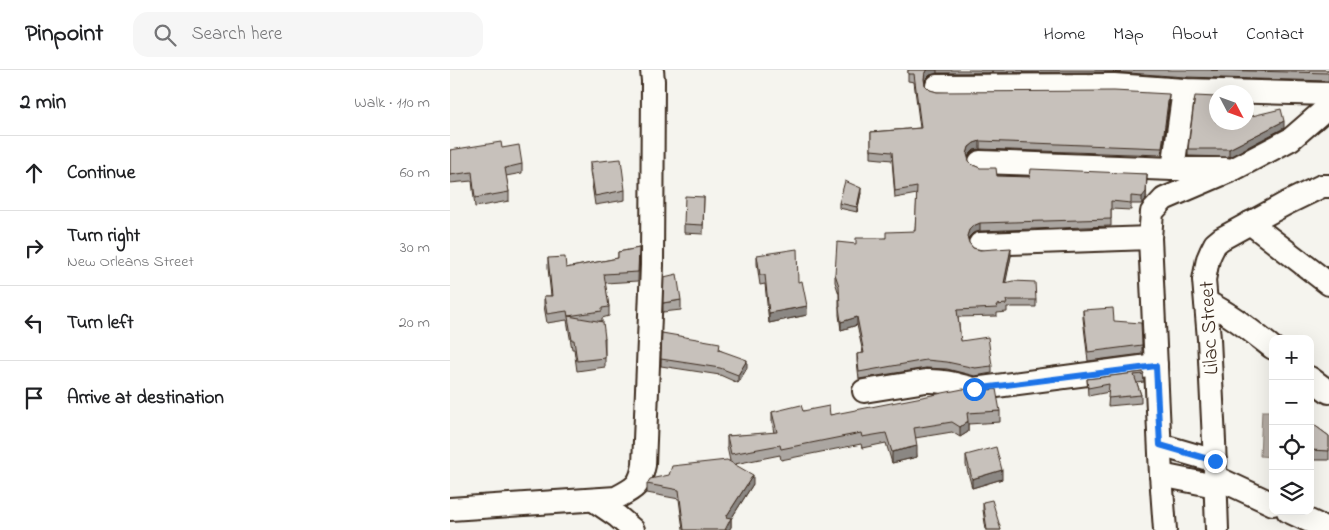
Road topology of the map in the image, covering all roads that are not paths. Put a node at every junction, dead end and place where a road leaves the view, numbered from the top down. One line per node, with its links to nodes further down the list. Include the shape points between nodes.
1 (652, 70): 25 (street, via 652,265 644,465 641,480 630,491 616,498)
2 (1040, 77): 3 (street); 4 (street)
3 (1114, 77): 5 (street)
4 (937, 86)
5 (1184, 90): 6 (street); 9 (street)
6 (1329, 94)
7 (1329, 106): 10 (street, via 1291,139)
8 (980, 162): 9 (street)
9 (1173, 169): 10 (street)
10 (1234, 170): 13 (street, via 1164,199 1152,212)
11 (1323, 187): 12 (street, Lilac Street)
12 (1250, 223): 15 (street); 16 (street, Lilac Street, via 1215,244 1204,280)
13 (1150, 238): 14 (street); 18 (street)
14 (980, 244)
15 (1329, 284)
16 (1206, 302): 17 (street, via 1237,320); 23 (street, Lilac Street)
17 (1269, 345)
18 (1156, 366): 20 (street, via 982,389 935,380); 22 (street)
19 (1313, 380): 21 (street)
20 (864, 392)
21 (1329, 392)
22 (1160, 445): 23 (street); 24 (street)
23 (1215, 475): 24 (street); 26 (street); 31 (street, Lilac Street)
24 (1161, 476): 30 (street)
25 (595, 500): 27 (street); 29 (street)
26 (1269, 502)
27 (450, 509)
28 (1297, 515): 32 (street)
29 (633, 530)
30 (1165, 530)
31 (1217, 530)
32 (1329, 530)

